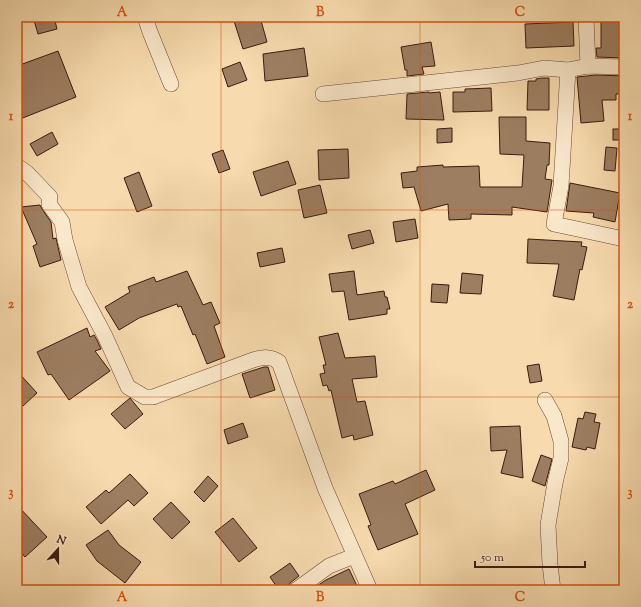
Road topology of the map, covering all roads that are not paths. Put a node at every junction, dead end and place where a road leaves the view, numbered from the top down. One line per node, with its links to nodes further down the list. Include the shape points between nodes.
1 (145, 17): 6 (street)
2 (586, 17): 3 (street)
3 (588, 66): 4 (street); 5 (street)
4 (624, 67)
5 (568, 70): 7 (street, via 544,68); 9 (street, via 561,186 554,224)
6 (171, 84)
7 (323, 94)
8 (17, 166): 11 (street, via 27,172 50,196 49,204 62,222 79,287 128,387 145,397 153,397 265,356 279,362 325,488)
9 (624, 239)
10 (545, 400): 14 (street, via 554,416 562,441 548,525)
11 (354, 556): 12 (street, via 330,566); 13 (street)
12 (296, 590)
13 (370, 590)
14 (553, 590)

